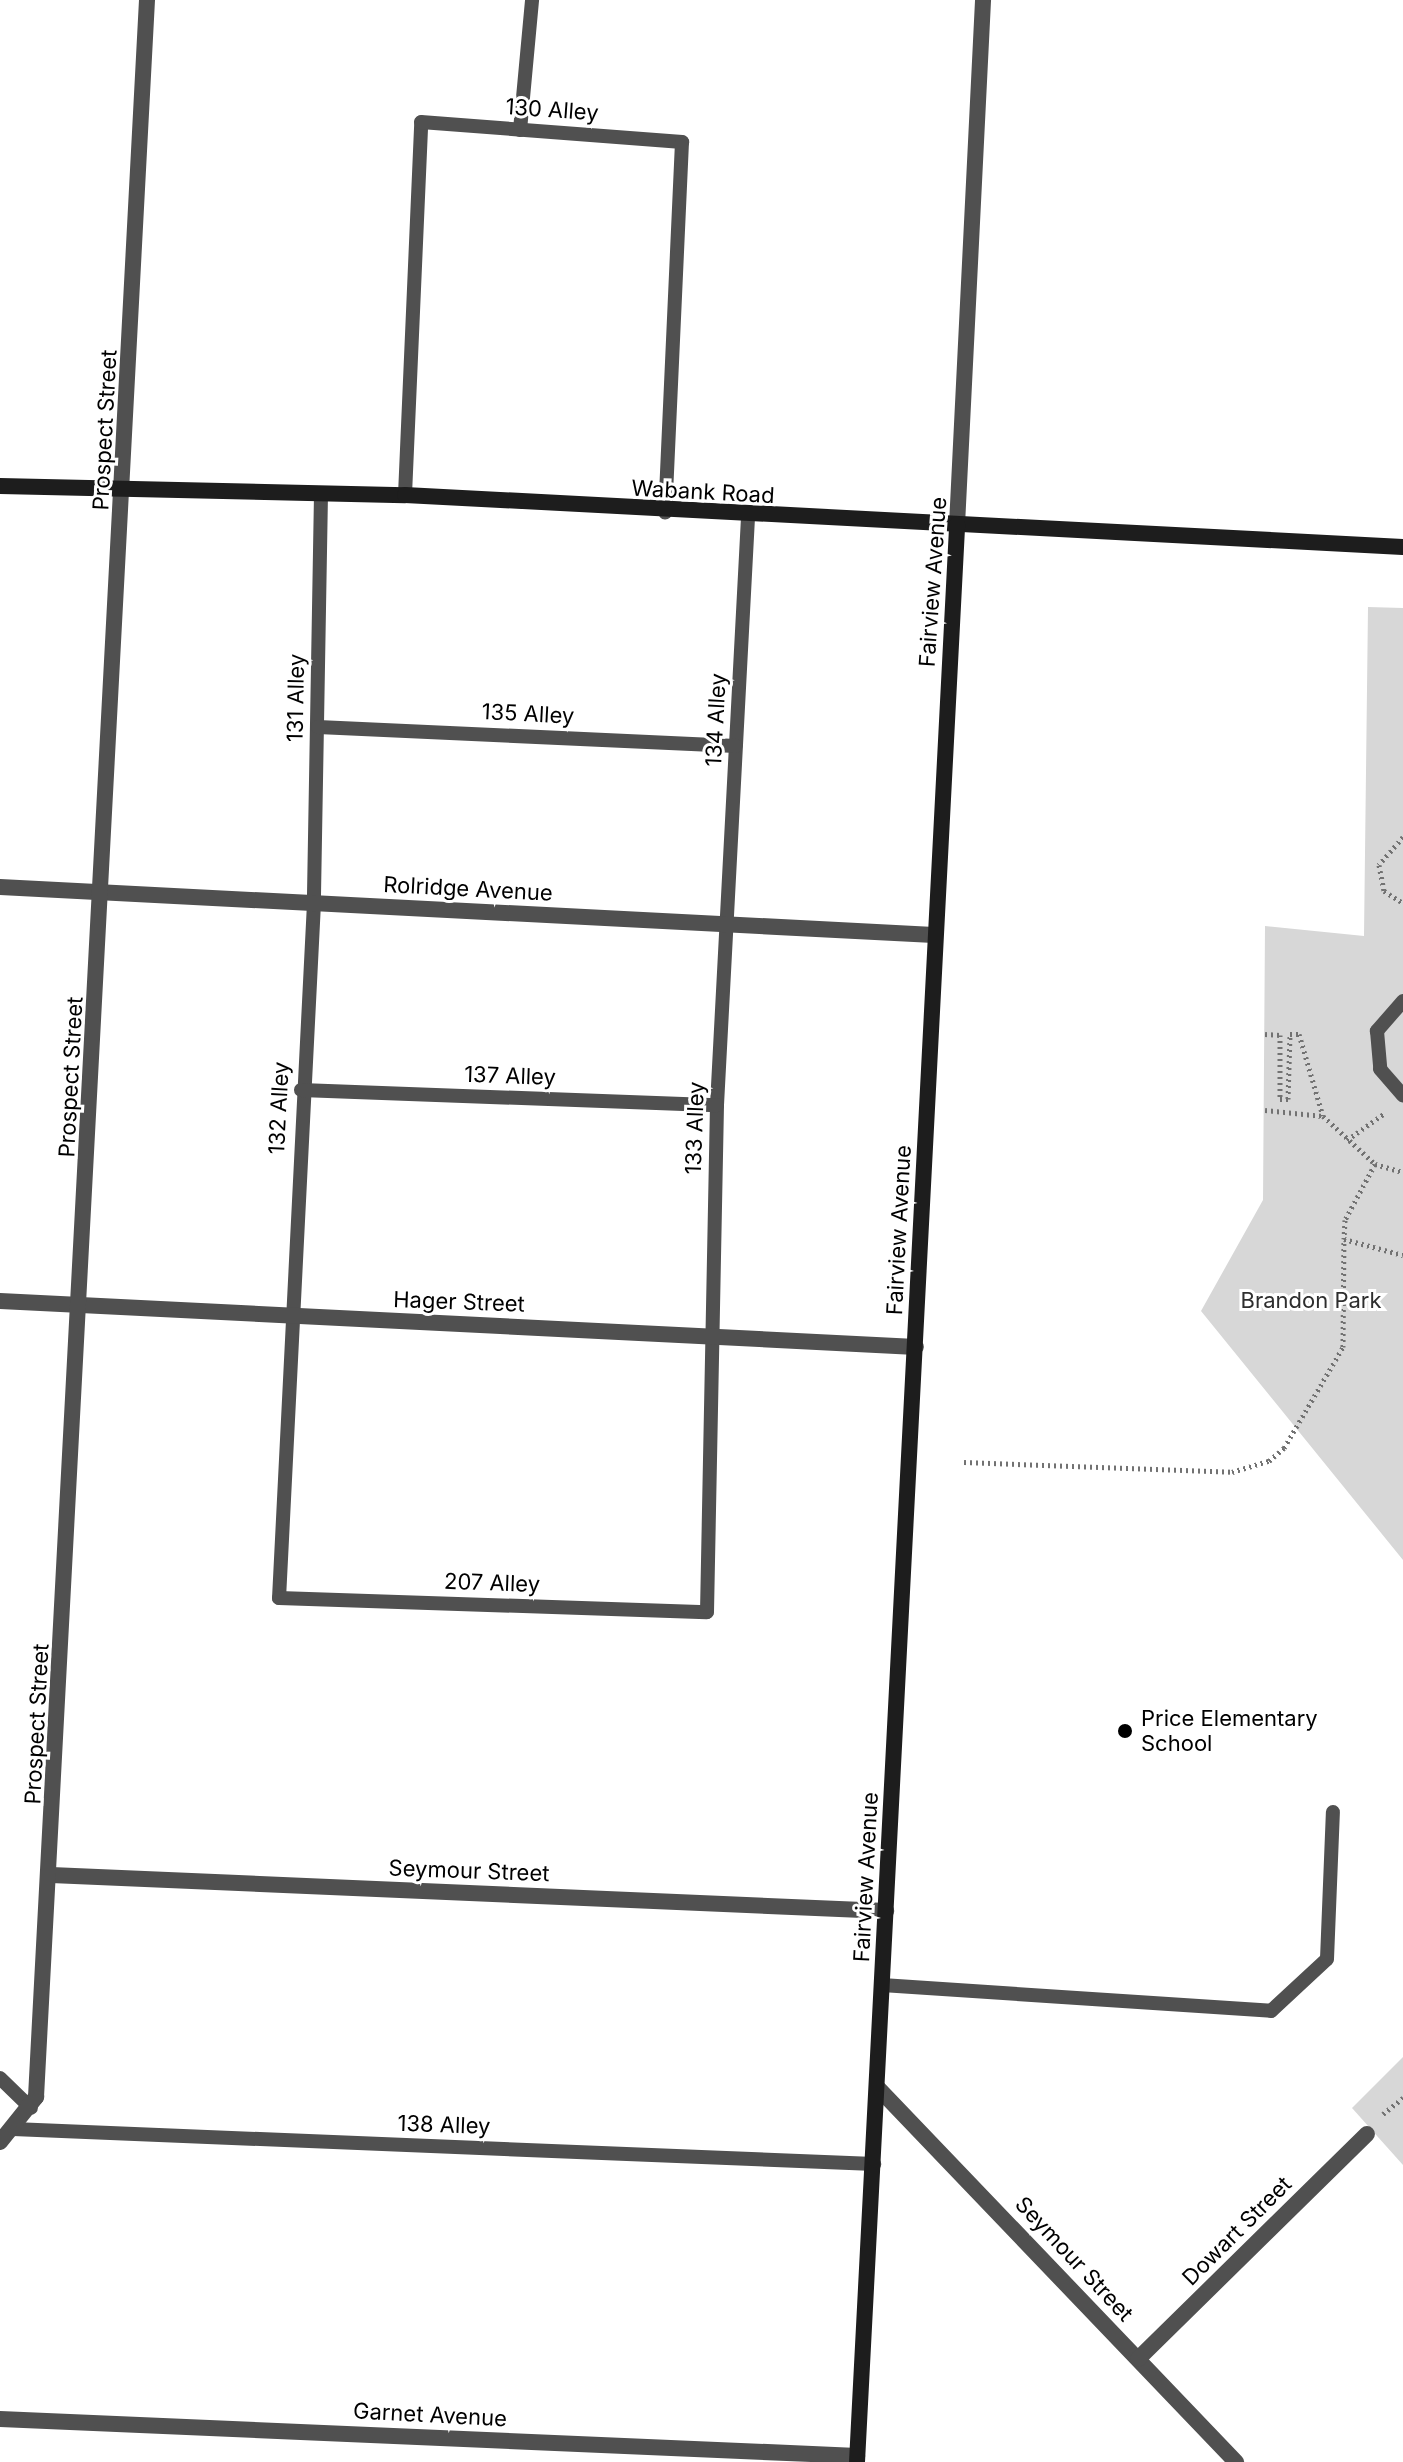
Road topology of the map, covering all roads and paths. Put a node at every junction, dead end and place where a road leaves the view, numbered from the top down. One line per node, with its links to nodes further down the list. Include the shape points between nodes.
1 (147, 0): 6 (street, Prospect Street)
2 (532, 0): 4 (lane)
3 (983, 0): 11 (street, Fairview Avenue)
4 (520, 130): 8 (lane, 130 Alley, via 421,122); 9 (lane, 130 Alley, via 682,142)
5 (0, 486): 6 (street, Wabank Road)
6 (124, 489): 7 (street, Wabank Road); 17 (street, Prospect Street)
7 (321, 494): 8 (street, Wabank Road); 13 (lane, 131 Alley)
8 (405, 495): 9 (street, Wabank Road)
9 (665, 513): 10 (street, Wabank Road)
10 (748, 517): 11 (street, Wabank Road); 14 (lane, 134 Alley)
11 (957, 525): 12 (street, Wabank Road); 21 (street, Fairview Avenue)
12 (1403, 547)
13 (318, 727): 14 (lane, 135 Alley); 18 (lane, 131 Alley)
14 (736, 746): 20 (lane, 134 Alley)
15 (1403, 837): 19 (path, via 1379,865 1384,891)
16 (0, 887): 17 (street, Rolridge Avenue)
17 (103, 891): 18 (street, Rolridge Avenue); 36 (street, Prospect Street)
18 (314, 903): 20 (street, Rolridge Avenue); 24 (lane, 132 Alley)
19 (1403, 903)
20 (731, 924): 21 (street, Rolridge Avenue); 26 (lane, 133 Alley)
21 (934, 935): 39 (street, Fairview Avenue)
22 (1403, 1001): 25 (lane, via 1377,1031 1380,1069)
23 (1265, 1034): 28 (path, via 1280,1035 1280,1099 1288,1099 1290,1034 1299,1034)
24 (301, 1090): 26 (lane, 137 Alley); 37 (lane, 132 Alley)
25 (1403, 1095)
26 (717, 1105): 38 (lane, 133 Alley)
27 (1265, 1110): 28 (path)
28 (1323, 1116): 30 (path)
29 (1393, 1118): 30 (path, via 1383,1112)
30 (1347, 1140): 31 (path)
31 (1375, 1164): 32 (path); 33 (path, via 1345,1220)
32 (1403, 1172)
33 (1344, 1239): 34 (path); 40 (path, via 1343,1347 1284,1448 1269,1461 1232,1472)
34 (1403, 1255)
35 (0, 1301): 36 (street, Hager Street)
36 (80, 1305): 37 (street, Hager Street); 42 (street, Prospect Street)
37 (289, 1317): 38 (street, Hager Street); 38 (lane, 207 Alley, via 279,1598 707,1612)
38 (712, 1334): 39 (street, Hager Street)
39 (916, 1347): 43 (street, Fairview Avenue)
40 (964, 1462)
41 (1333, 1812): 44 (lane, via 1327,1959 1271,2011)
42 (51, 1875): 43 (street, Seymour Street); 47 (street, Prospect Street)
43 (886, 1911): 44 (street, Fairview Avenue)
44 (882, 1985): 46 (street, Fairview Avenue)
45 (0, 2078): 47 (lane)
46 (878, 2088): 51 (street, Fairview Avenue); 52 (street, Seymour Street)
47 (31, 2108): 48 (street)
48 (13, 2129): 50 (street); 51 (lane, 138 Alley)
49 (1367, 2134): 52 (street, Dowart Street)
50 (0, 2142)
51 (874, 2164): 54 (street, Fairview Avenue)
52 (1138, 2359): 55 (street, Seymour Street)
53 (0, 2419): 54 (street, Garnet Avenue)
54 (857, 2459)
55 (1236, 2462)

